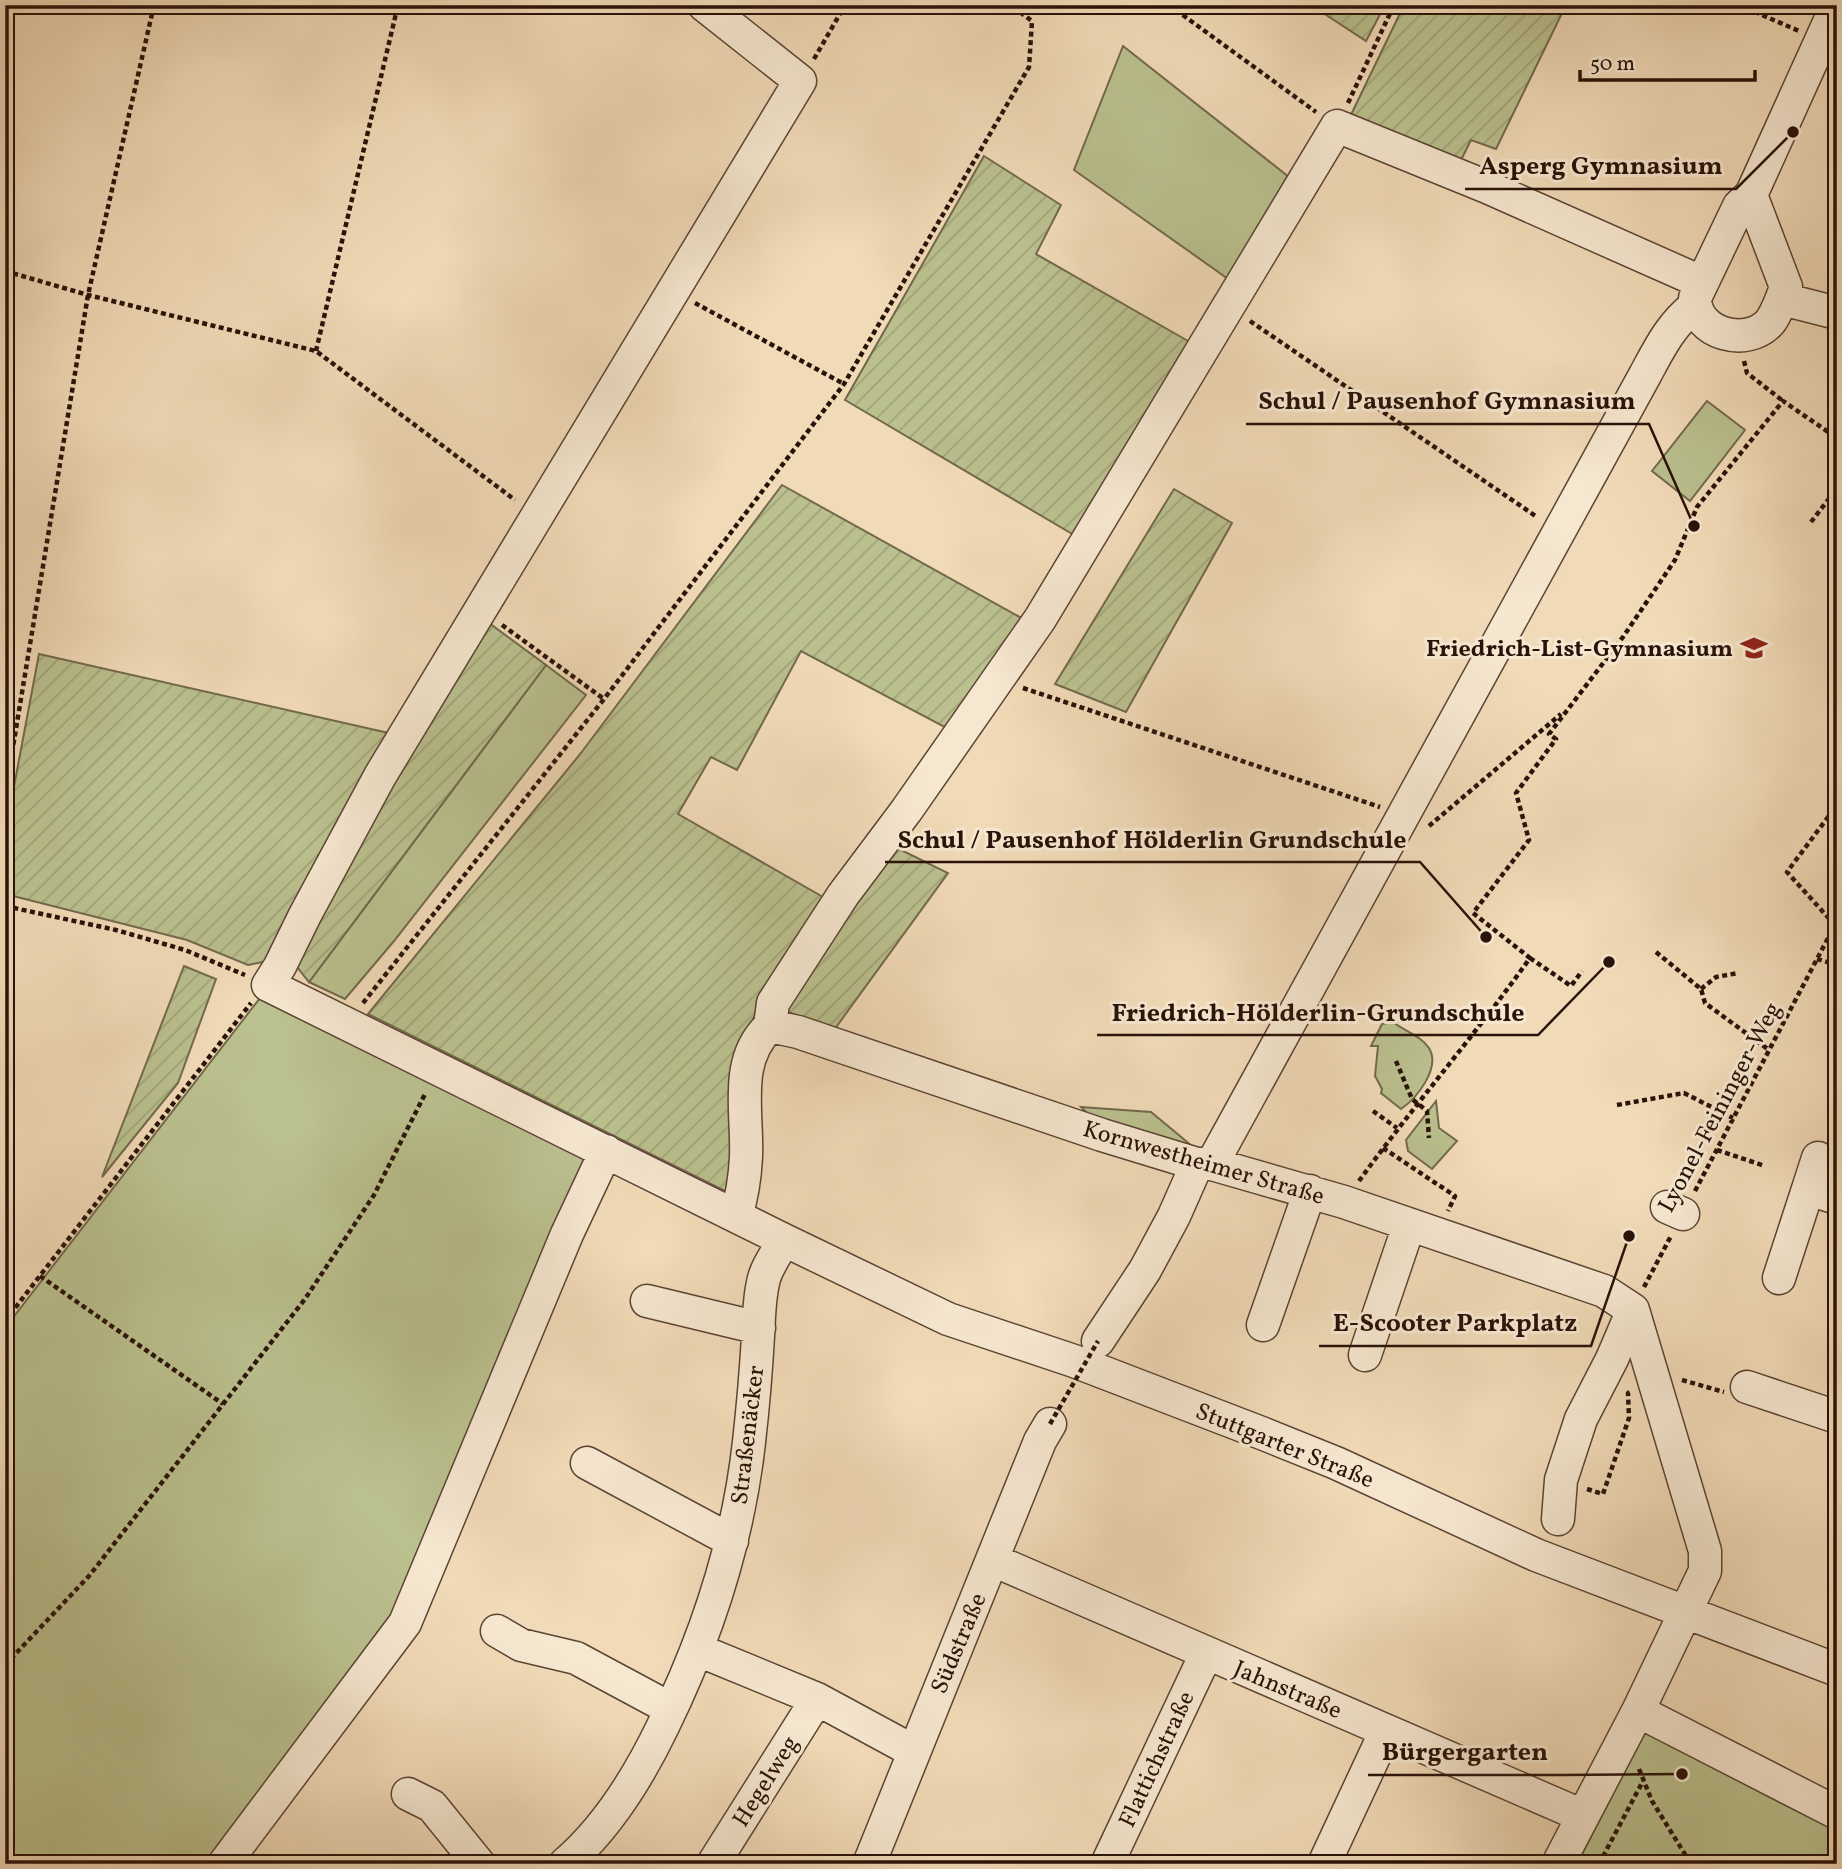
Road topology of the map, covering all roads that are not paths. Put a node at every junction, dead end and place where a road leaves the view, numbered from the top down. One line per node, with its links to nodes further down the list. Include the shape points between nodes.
1 (704, 5): 8 (street, Stuttgarter Straße, via 800,81 380,776 268,985)
2 (1836, 5): 3 (street)
3 (1751, 195): 4 (street, via 1739,205); 5 (street, via 1786,287)
4 (1698, 294): 5 (street, via 1704,322 1729,335 1758,331 1770,322); 7 (street, via 1487,187 1337,126 1047,608 843,895 773,1003); 10 (street, via 1668,334 1558,532 1412,824)
5 (1782, 299): 6 (street)
6 (1837, 313)
7 (770, 1026): 10 (street, Kornwestheimer Straße); 13 (street, via 759,1037 747,1065 746,1155 743,1196)
8 (606, 1151): 13 (street, Stuttgarter Straße); 43 (street, via 405,1623)
9 (1818, 1158): 12 (street)
10 (1204, 1164): 11 (street, Kornwestheimer Straße); 21 (street)
11 (1310, 1191): 14 (street, Kornwestheimer Straße); 19 (street)
12 (1822, 1193): 16 (street)
13 (736, 1216): 15 (street, Stuttgarter Straße)
14 (1409, 1225): 18 (street, Kornwestheimer Straße, via 1604,1292); 22 (street)
15 (784, 1240): 20 (street, Straßenäcker, via 763,1280); 30 (street, Stuttgarter Straße, via 948,1319 1074,1361 1336,1463 1536,1555)
16 (1779, 1278)
17 (647, 1301): 20 (street)
18 (1633, 1310): 27 (street, via 1581,1419 1560,1480); 30 (street, via 1652,1386 1705,1551 1705,1572)
19 (1263, 1325)
20 (759, 1328): 28 (street, Straßenäcker, via 745,1477)
21 (1098, 1341)
22 (1364, 1355)
23 (1747, 1387): 24 (street)
24 (1837, 1417)
25 (1050, 1424): 29 (street, Südstraße)
26 (587, 1463): 28 (street, Straßenäcker)
27 (1558, 1518)
28 (732, 1541): 32 (street, Straßenäcker)
29 (993, 1560): 33 (street, Jahnstraße); 39 (street, Südstraße)
30 (1685, 1614): 34 (street, Stuttgarter Straße); 37 (street)
31 (497, 1631): 36 (street, via 521,1645 576,1658)
32 (698, 1650): 35 (street); 36 (street, Straßenäcker)
33 (1206, 1654): 38 (street, Jahnstraße); 48 (street, Flattichstraße)
34 (1837, 1670)
35 (817, 1699): 39 (street); 46 (street, Hegelweg)
36 (671, 1709): 45 (street, Straßenäcker, via 619,1802)
37 (1632, 1724): 41 (street); 42 (street)
38 (1386, 1731): 42 (street, Jahnstraße); 49 (street)
39 (913, 1751): 47 (street, Südstraße)
40 (408, 1794): 44 (street, via 432,1806)
41 (1837, 1813)
42 (1583, 1816): 50 (street)
43 (224, 1864)
44 (479, 1864)
45 (565, 1864)
46 (713, 1864)
47 (869, 1864)
48 (1107, 1864)
49 (1324, 1864)
50 (1558, 1864)

